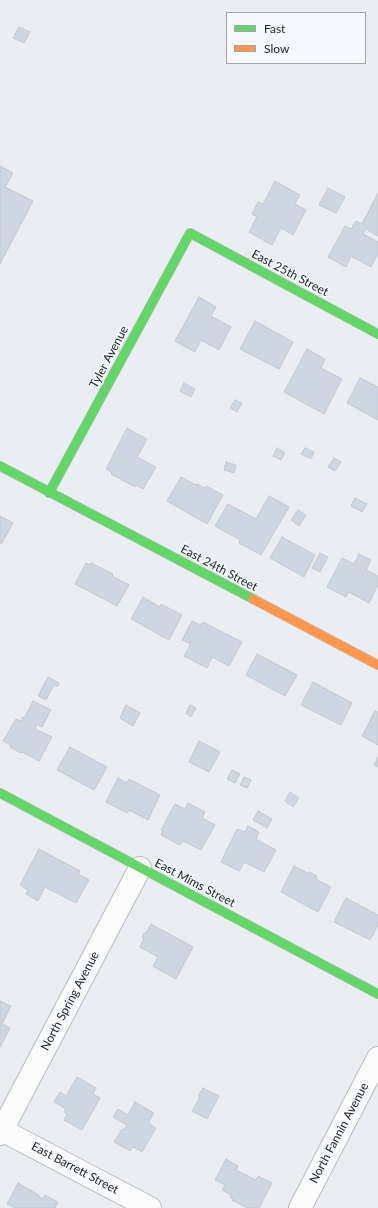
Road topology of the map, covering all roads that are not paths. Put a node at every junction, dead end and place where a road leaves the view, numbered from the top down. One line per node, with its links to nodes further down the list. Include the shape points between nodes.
1 (190, 233): 2 (street, East 25th Street); 4 (street, Tyler Avenue)
2 (378, 334)
3 (0, 466): 4 (street, East 24th Street)
4 (49, 493): 5 (street, East 24th Street)
5 (378, 665)
6 (0, 793): 7 (street, East Mims Street)
7 (140, 868): 8 (street, East Mims Street); 10 (street, North Spring Avenue)
8 (378, 994)
9 (378, 1058): 12 (street, North Fannin Avenue)
10 (1, 1131): 11 (street, East Barrett Street)
11 (150, 1208)
12 (300, 1208)

